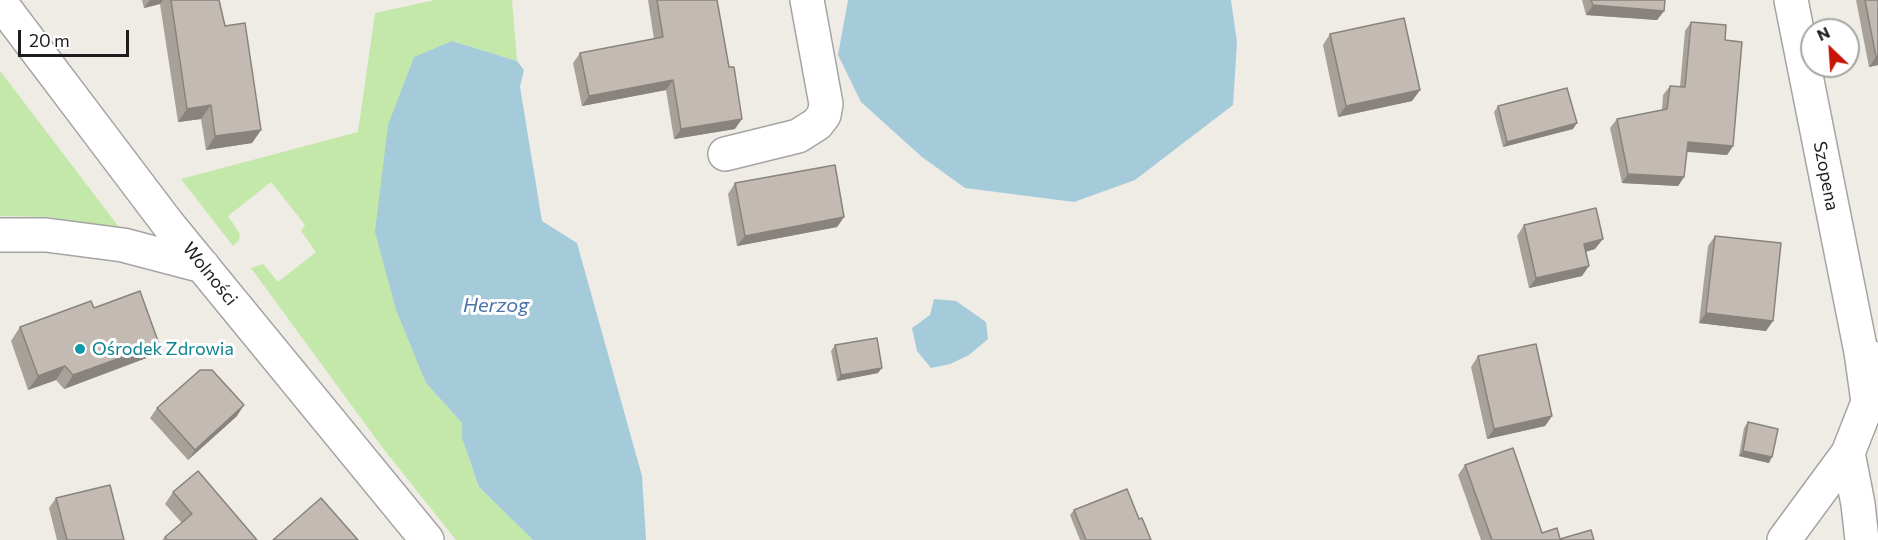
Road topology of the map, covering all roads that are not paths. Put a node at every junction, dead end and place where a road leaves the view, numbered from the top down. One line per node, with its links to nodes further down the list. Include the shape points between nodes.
1 (807, 0): 4 (street, via 826,104 824,115 798,136)
2 (1791, 0): 7 (street, Szopena)
3 (0, 2): 6 (street, Wolności)
4 (725, 154)
5 (0, 234): 6 (street, via 46,235 123,245)
6 (203, 266): 9 (street, Wolności)
7 (1870, 357): 8 (street, Szopena, via 1868,402)
8 (1848, 453): 10 (street, Szopena); 11 (street)
9 (427, 540)
10 (1784, 540)
11 (1862, 540)

